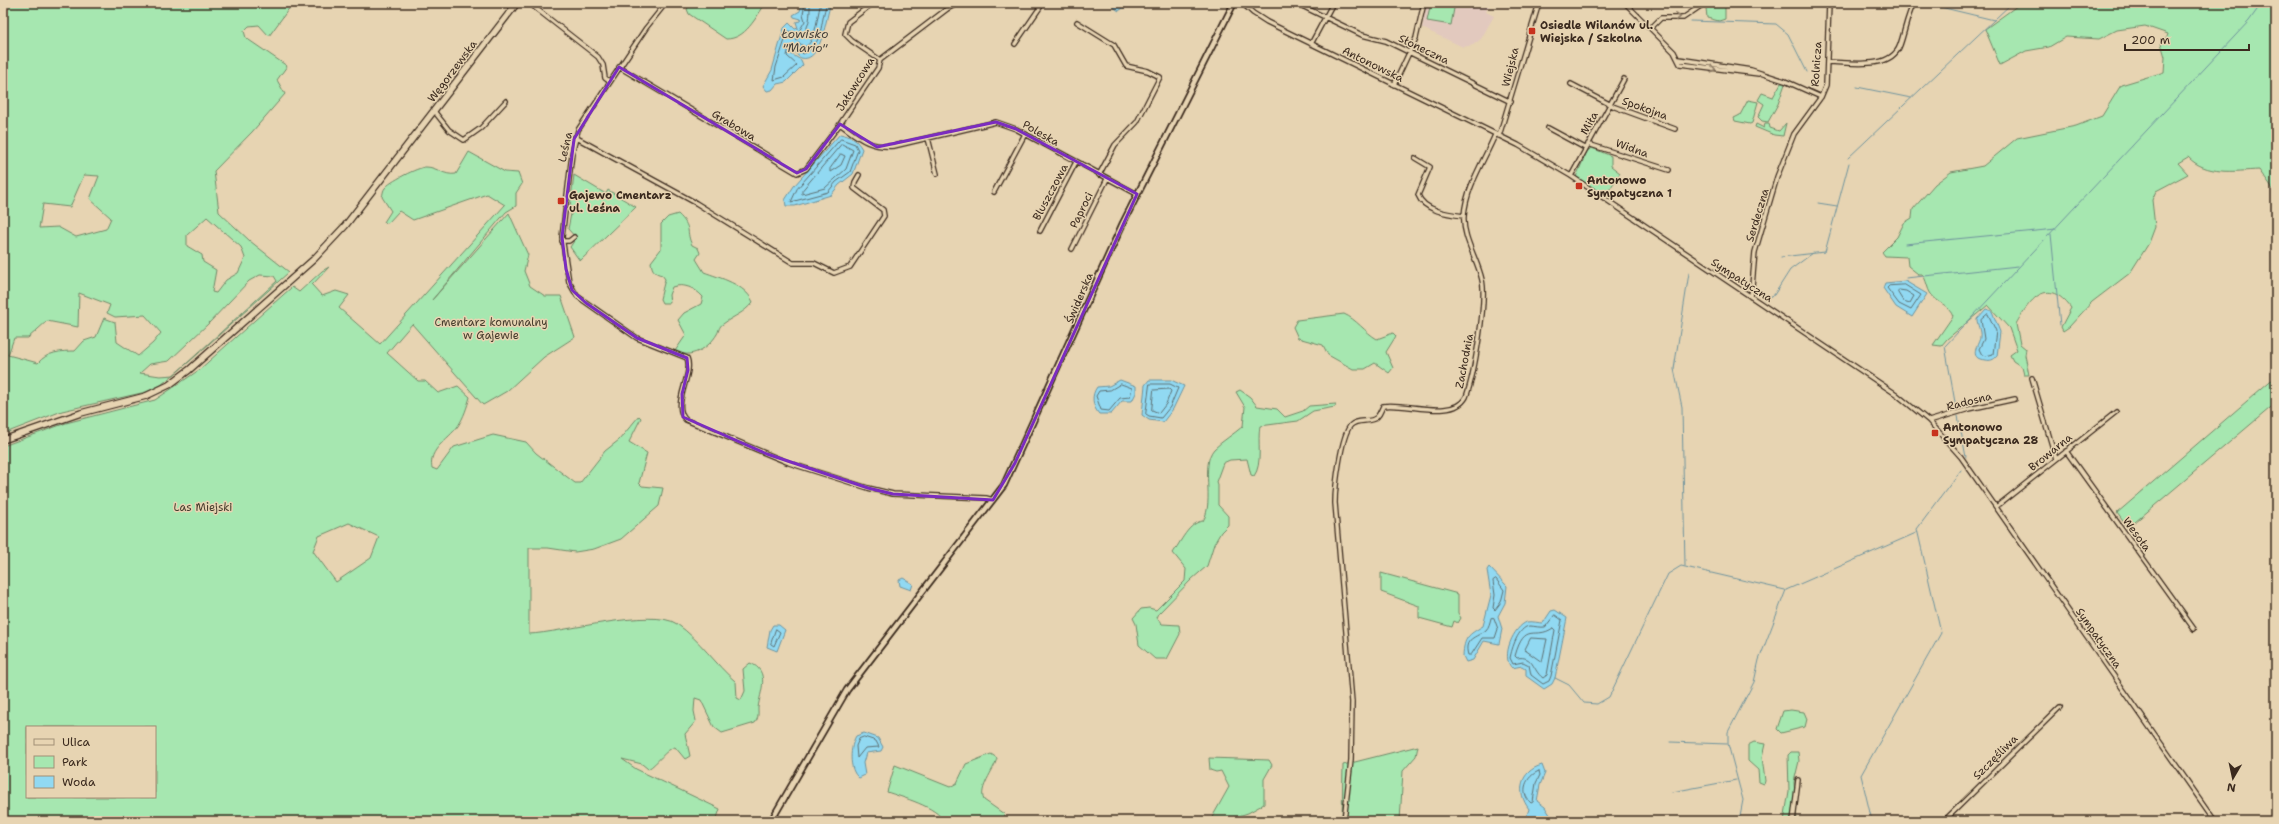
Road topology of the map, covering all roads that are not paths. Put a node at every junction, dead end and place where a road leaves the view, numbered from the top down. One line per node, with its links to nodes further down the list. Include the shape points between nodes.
1 (517, 3): 34 (main road, Węgorzewska)
2 (529, 3): 27 (street, via 598,57 604,65 605,78)
3 (666, 3): 25 (street, Leśna)
4 (873, 3): 23 (street, via 848,22 845,34)
5 (958, 3): 23 (street, Jałowcowa)
6 (1043, 3): 20 (street)
7 (1234, 3): 55 (street, Świderska)
8 (1242, 3): 21 (street, Antonowska, via 1259,18)
9 (1296, 3): 17 (street, Słoneczna)
10 (1333, 3): 17 (street)
11 (1424, 3): 22 (street)
12 (1539, 3): 32 (street, Wiejska)
13 (1625, 3): 19 (street)
14 (1704, 3): 19 (street, one-way to 14, via 1661,18 1683,18)
15 (1828, 3): 24 (street, Rolnicza)
16 (1914, 3): 24 (street, via 1900,46 1891,58 1878,62)
17 (1326, 18): 21 (street); 22 (street, Słoneczna, via 1362,35 1382,39)
18 (1077, 22): 51 (street, via 1114,45 1126,66 1148,71 1160,77 1137,122 1115,145)
19 (1651, 28): 30 (street, via 1679,59 1680,64 1759,74 1785,81)
20 (1014, 44)
21 (1311, 44): 29 (street, Antonowska)
22 (1410, 52): 29 (street); 32 (street, Słoneczna)
23 (880, 60): 35 (street, Jałowcowa, via 878,68)
24 (1827, 62): 30 (street, Rolnicza, via 1826,86)
25 (619, 67): 27 (street, Leśna); 41 (street, Grabowa, via 797,173 806,169)
26 (1624, 79): 33 (street, Miła)
27 (609, 81): 40 (street, Leśna)
28 (1571, 84): 33 (street, Spokojna)
29 (1394, 85): 39 (street, Antonowska)
30 (1820, 96): 43 (street, Rolnicza)
31 (506, 101): 34 (street, via 481,128 464,140 449,130)
32 (1511, 102): 39 (street, Wiejska)
33 (1610, 104): 37 (street, Spokojna); 44 (street, Miła)
34 (434, 111): 66 (main road, Węgorzewska, via 355,214 314,258 169,385 146,396 81,413)
35 (840, 124): 41 (street, Jałowcowa); 42 (street, Poleska, via 858,138 877,147)
36 (1548, 128): 45 (street)
37 (1675, 129)
38 (1025, 134): 42 (street, Poleska, via 996,122); 47 (street, Poleska); 54 (street)
39 (1497, 135): 52 (street, Sympatyczna); 56 (street, Zachodnia, via 1468,197)
40 (575, 137): 49 (street, via 656,180 759,240 793,263 814,263 834,273 850,267 884,216 883,210 854,188); 59 (street, Leśna)
41 (829, 137)
42 (928, 138): 50 (street)
43 (1791, 139): 61 (street, Serdeczna, via 1755,252)
44 (1588, 144): 45 (street, Miła); 48 (street, Widna)
45 (1586, 148): 52 (street, Miła)
46 (1415, 158): 56 (street, via 1430,168 1418,195 1422,203)
47 (1076, 162): 51 (street, Poleska); 57 (street, Bluszczowa)
48 (1670, 170)
49 (859, 174)
50 (937, 174)
51 (1099, 175): 53 (street, Poleska)
52 (1571, 176): 61 (street, Sympatyczna)
53 (1106, 179): 55 (street, Poleska); 60 (street, Paproci)
54 (994, 192)
55 (1137, 194): 69 (street, Świderska, via 1015,463)
56 (1464, 216): 75 (street, Zachodnia, via 1465,230 1482,278 1484,293 1466,397 1461,404 1448,409 1384,406 1373,419 1353,423 1346,435 1335,483 1336,522 1352,702 1351,760)
57 (1040, 231)
58 (574, 236): 59 (street, via 569,241)
59 (562, 241): 69 (street, Leśna, via 569,282 577,296 637,338 687,358 688,370 681,403 682,415 686,420 789,463 868,488 893,494)
60 (1072, 249)
61 (1751, 297): 65 (street, Sympatyczna, via 1896,394)
62 (2032, 378): 68 (street)
63 (2015, 399): 65 (street, Radosna)
64 (2116, 412): 67 (street, Browarna)
65 (1929, 421): 70 (street, Sympatyczna, via 1961,457)
66 (3, 440)
67 (2066, 451): 68 (street, Browarna); 71 (street, Wesoła)
68 (2056, 459): 70 (street, Browarna)
69 (993, 500): 74 (street, Świderska, via 847,690)
70 (1996, 506): 78 (street, Sympatyczna)
71 (2194, 629)
72 (2060, 707): 77 (street, Szczęśliwa)
73 (1798, 780): 76 (street)
74 (770, 821)
75 (1344, 821)
76 (1793, 821)
77 (1944, 821)
78 (2215, 821)

